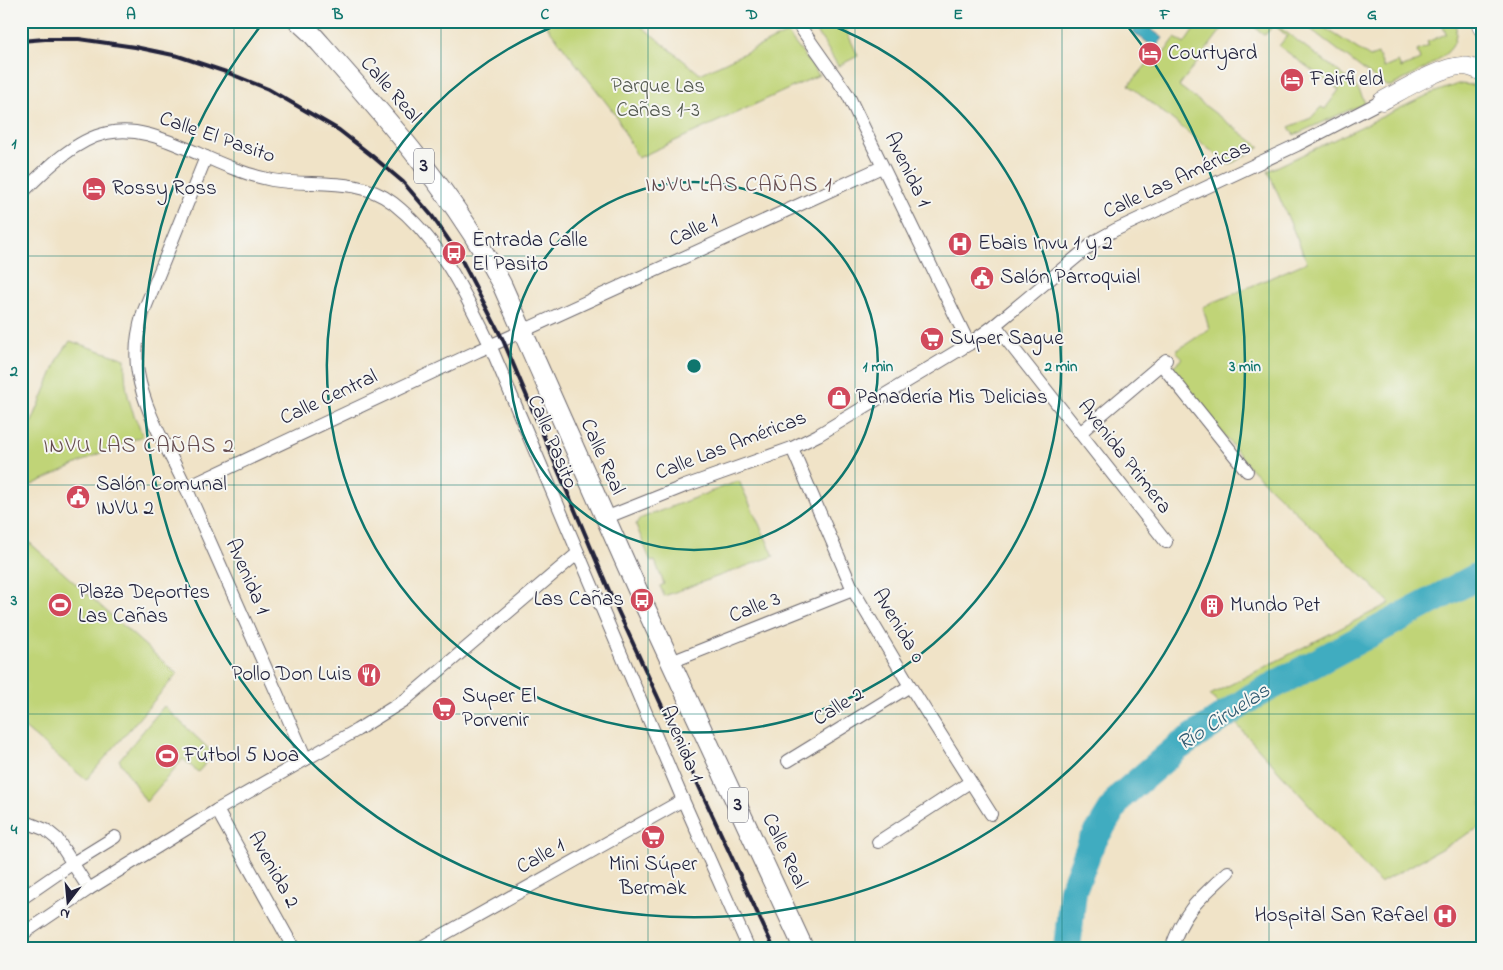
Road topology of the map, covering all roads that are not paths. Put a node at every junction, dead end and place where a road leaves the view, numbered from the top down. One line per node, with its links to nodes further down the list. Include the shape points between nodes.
1 (298, 21): 9 (main road, Calle Real / 3, via 399,134 441,188 485,253)
2 (796, 21): 6 (street, Avenida 1, via 848,96)
3 (1482, 72): 4 (main road, via 1469,67 1452,67)
4 (1382, 101): 8 (street, Calle Las Américas, via 1296,146 1115,230 1098,240)
5 (206, 157): 7 (street, Calle El Pasito, via 155,135 132,131 106,133 82,143); 11 (street, Calle El Pasito, via 272,180 353,186 391,202 412,219 454,273); 15 (street, Avenida 1, via 143,313 136,350 138,373 148,408)
6 (882, 166): 9 (street, Calle 1); 10 (street, Avenida 1)
7 (21, 194)
8 (995, 325): 10 (street, Calle Las Américas); 12 (street, Avenida Primera)
9 (522, 331): 11 (street, Calle 1); 16 (main road, Calle Real / 3)
10 (969, 344): 13 (street, Calle Las Américas)
11 (490, 346): 15 (street, Calle Central); 18 (street, Calle Pasito)
12 (1080, 432): 14 (street, via 1164,361); 17 (street, Avenida Primera)
13 (792, 448): 16 (street, Calle Las Américas); 19 (street, Avenida 0)
14 (1247, 471)
15 (186, 488): 22 (street, Avenida 1)
16 (605, 518): 20 (main road, Calle Real / 3)
17 (1166, 542)
18 (578, 553): 22 (street, via 405,700); 25 (street, Avenida 1)
19 (853, 590): 20 (street, Calle 3); 21 (street, Avenida 0)
20 (671, 662): 39 (main road, Calle Real / 3)
21 (910, 686): 23 (street, Calle 2); 24 (street, Avenida 0)
22 (306, 758): 26 (street)
23 (788, 761)
24 (970, 782): 27 (street, Avenida 0); 30 (street)
25 (683, 800): 37 (street, Calle 1); 38 (street, Avenida 1)
26 (217, 810): 33 (street); 36 (street, Avenida 2)
27 (991, 814)
28 (21, 820): 31 (street, via 46,830 57,839)
29 (115, 837): 31 (street)
30 (878, 842)
31 (73, 863): 33 (street); 34 (street)
32 (1228, 872): 40 (street, via 1187,913)
33 (89, 889): 35 (street)
34 (21, 899)
35 (21, 935)
36 (294, 949)
37 (418, 949)
38 (749, 949)
39 (804, 949)
40 (1171, 949)

